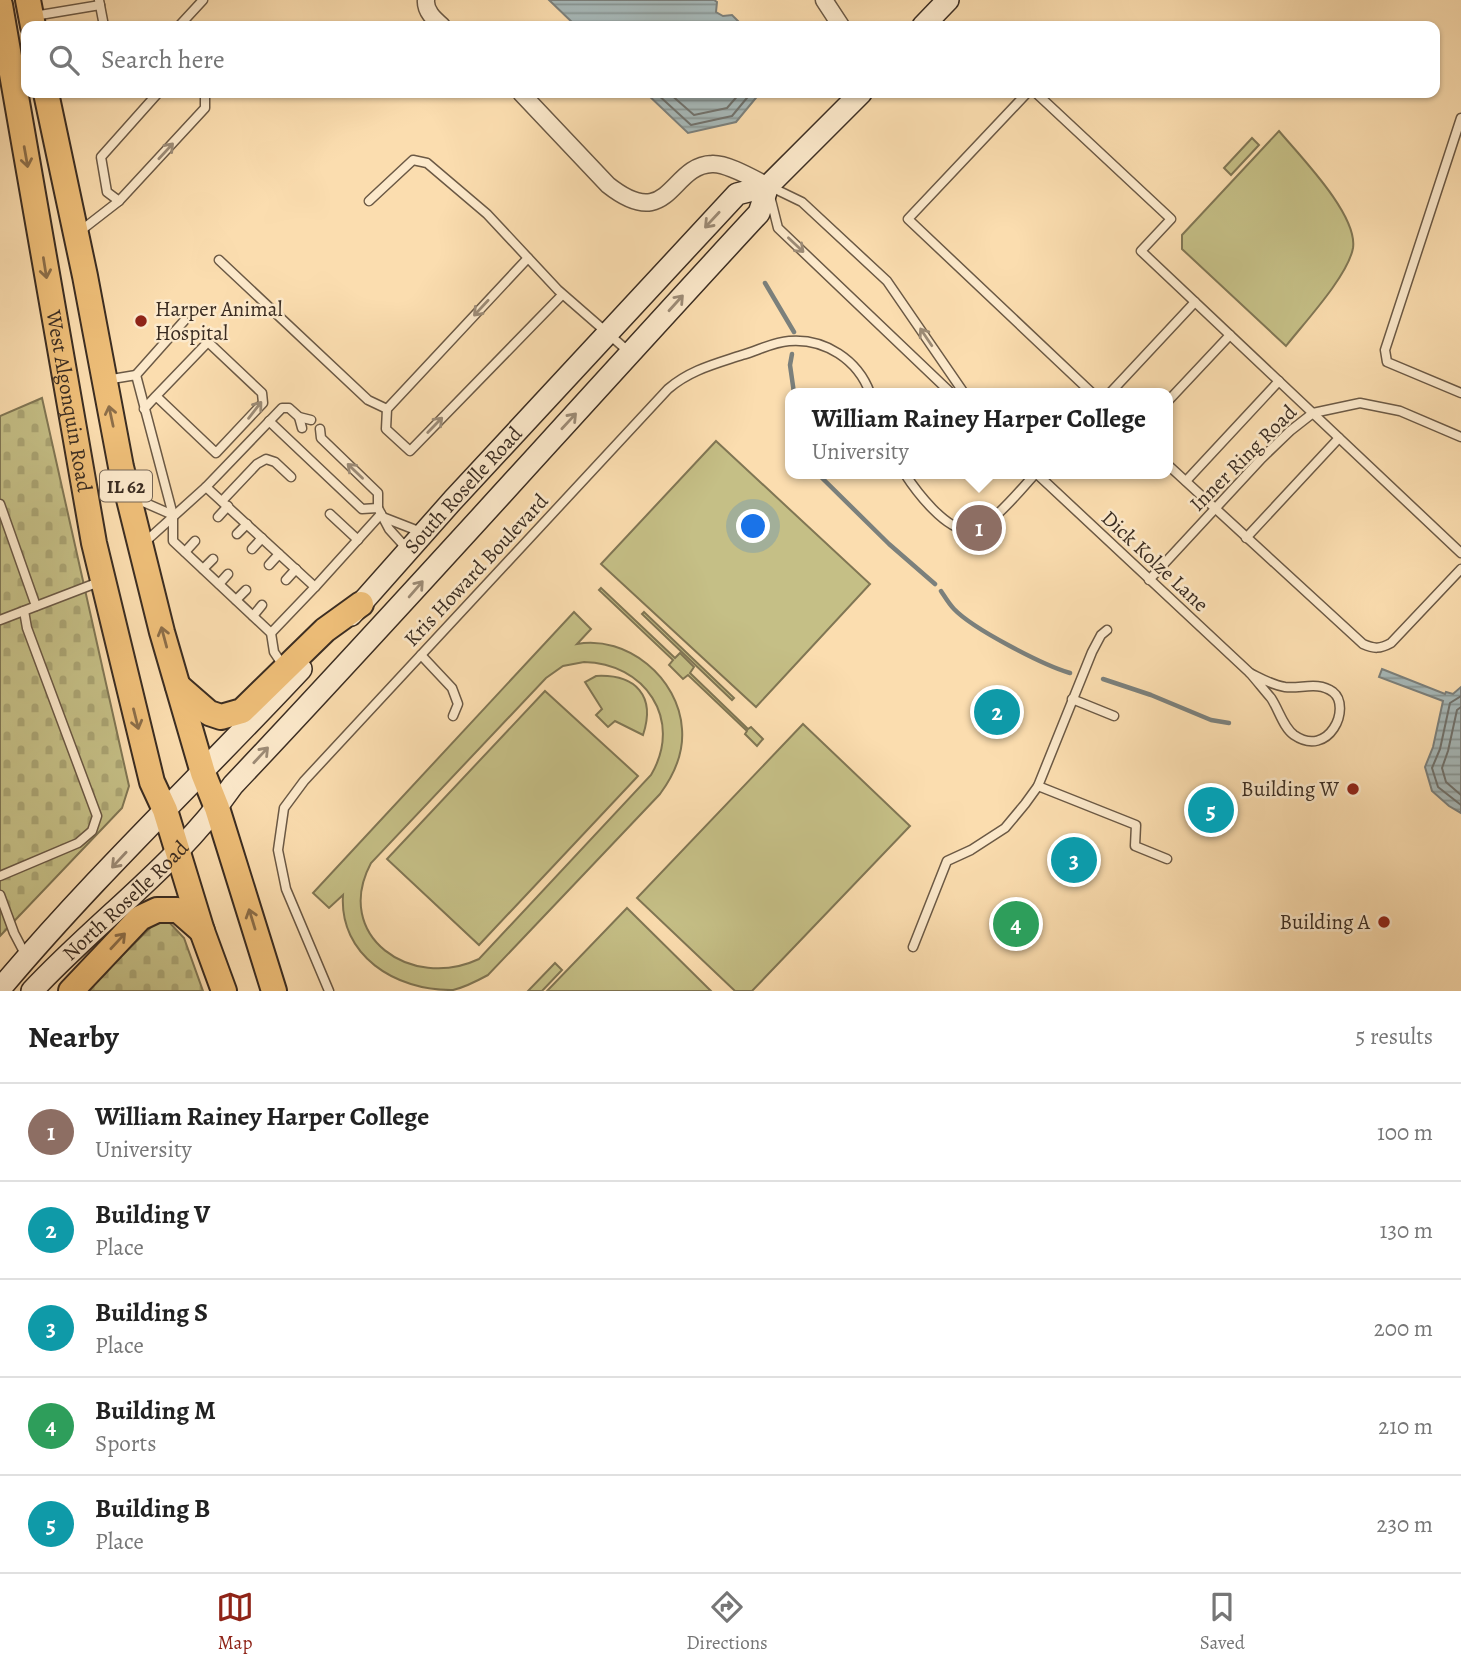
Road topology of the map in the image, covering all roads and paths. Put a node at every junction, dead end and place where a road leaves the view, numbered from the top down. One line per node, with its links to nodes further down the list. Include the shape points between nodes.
1 (203, 0): 9 (lane)
2 (426, 0): 10 (street, via 425,6)
3 (824, 0): 11 (street)
4 (947, 0): 12 (main road)
5 (99, 3): 7 (lane); 8 (lane)
6 (0, 5): 92 (main road, West Algonquin Road / IL 62, one-way to 92)
7 (31, 14)
8 (103, 21)
9 (184, 21)
10 (436, 21)
11 (838, 21)
12 (928, 21)
13 (47, 98): 26 (main road, West Algonquin Road / IL 62)
14 (154, 98): 24 (lane, via 102,157 107,192)
15 (205, 98): 24 (lane, one-way to 15, via 205,108)
16 (526, 98): 23 (street, via 624,197 656,201 699,166 714,163)
17 (856, 98): 23 (main road, South Roselle Road)
18 (1022, 98): 41 (lane, via 908,219)
19 (1041, 98): 30 (lane, via 1171,219 1141,251)
20 (1460, 118): 21 (lane)
21 (1451, 145): 22 (lane); 43 (lane, via 1385,350 1387,362)
22 (1461, 148)
23 (768, 186): 32 (main road, South Roselle Road, one-way to 32, via 737,194); 34 (main road, South Roselle Road, one-way to 23, via 759,213); 39 (lane, one-way to 39, via 778,228); 40 (lane, one-way to 23, via 887,281 802,202)
24 (119, 201): 26 (lane)
25 (369, 201): 27 (lane, via 413,160 428,163 487,214)
26 (75, 234): 36 (main road, West Algonquin Road / IL 62)
27 (528, 258): 29 (lane); 47 (lane, one-way to 47)
28 (219, 260): 47 (lane, via 368,400)
29 (562, 295): 32 (lane); 47 (lane, one-way to 29, via 386,429 410,451)
30 (1195, 302): 33 (lane); 42 (lane)
31 (184, 321): 35 (lane)
32 (608, 334): 34 (lane); 72 (main road, South Roselle Road)
33 (1230, 335): 37 (lane); 45 (lane)
34 (630, 353): 114 (main road, South Roselle Road, one-way to 34, via 233,785)
35 (135, 375): 36 (lane); 46 (lane)
36 (104, 381): 63 (main road, West Algonquin Road / IL 62, one-way to 36)
37 (1279, 381): 48 (lane); 61 (lane)
38 (867, 388): 105 (lane, Kris Howard Boulevard, via 848,360 804,341 786,341 683,376)
39 (946, 388)
40 (961, 388)
41 (1087, 388)
42 (1115, 388)
43 (1461, 393)
44 (156, 396): 44 (lane, one-way to 44, via 216,453 263,403 262,393 208,342); 46 (lane)
45 (1173, 396)
46 (144, 409): 69 (lane)
47 (387, 409)
48 (1313, 413): 53 (lane, Inner Ring Road, via 1360,402 1400,411); 55 (lane); 66 (lane, Inner Ring Road)
49 (299, 416): 50 (lane); 51 (lane, via 282,408); 52 (lane)
50 (311, 420)
51 (269, 421): 62 (lane); 67 (lane, via 362,509)
52 (302, 428)
53 (1461, 437)
54 (311, 438): 67 (lane, one-way to 54, via 378,494 321,434)
55 (1339, 438): 75 (lane); 82 (lane)
56 (1173, 470): 61 (lane)
57 (291, 477): 64 (lane, via 266,459)
58 (909, 479): 59 (lane, via 942,517 971,531 986,524)
59 (1031, 479)
60 (1041, 479): 91 (lane, Dick Kolze Lane)
61 (1185, 481): 66 (lane)
62 (206, 487): 64 (lane); 69 (lane)
63 (128, 496): 69 (lane); 78 (main road, West Algonquin Road / IL 62)
64 (225, 503): 70 (lane); 71 (lane)
65 (0, 504): 99 (lane)
66 (1214, 509): 75 (lane); 91 (lane, Inner Ring Road)
67 (381, 513): 72 (lane); 76 (lane); 80 (lane)
68 (330, 514): 76 (lane)
69 (173, 515): 78 (lane); 81 (lane, via 173,541)
70 (218, 516)
71 (247, 524): 73 (lane); 74 (lane)
72 (423, 533): 80 (main road, South Roselle Road)
73 (237, 534)
74 (262, 538): 79 (lane); 83 (lane)
75 (1246, 538): 88 (lane, via 1372,648 1391,643)
76 (358, 540): 94 (lane)
77 (195, 541): 81 (lane)
78 (141, 546): 108 (main road, West Algonquin Road / IL 62, one-way to 78)
79 (251, 549)
80 (408, 550): 97 (main road, South Roselle Road)
81 (185, 552): 86 (lane)
82 (1461, 553)
83 (279, 554): 85 (lane); 87 (lane)
84 (213, 559): 86 (lane)
85 (269, 565)
86 (203, 569): 93 (lane)
87 (296, 569): 90 (lane); 94 (lane)
88 (1461, 569)
89 (228, 574): 93 (lane)
90 (286, 580)
91 (1149, 580): 107 (lane, Dick Kolze Lane)
92 (102, 581): 99 (lane); 115 (main road, West Algonquin Road / IL 62, one-way to 115, via 152,782)
93 (219, 584): 96 (lane)
94 (315, 587): 104 (lane)
95 (246, 590): 96 (lane)
96 (236, 600): 101 (lane)
97 (361, 604): 106 (main road, via 324,630); 112 (main road, South Roselle Road)
98 (262, 605): 101 (lane)
99 (36, 606): 100 (lane)
100 (24, 611): 102 (lane); 118 (lane, via 97,816 92,831 78,843)
101 (253, 616): 104 (lane)
102 (0, 620)
103 (1107, 630): 109 (lane, via 1091,652)
104 (271, 633): 106 (lane, via 274,652)
105 (421, 655): 110 (lane, via 452,688 458,704); 128 (lane, Kris Howard Boulevard, via 284,808 278,850 286,889)
106 (285, 670): 108 (main road, via 242,712 229,716 209,713)
107 (1250, 673): 107 (lane, via 1293,734 1311,742 1330,734 1340,705 1332,691 1273,685)
108 (177, 685): 112 (main road, West Algonquin Road / IL 62)
109 (1072, 699): 111 (lane); 113 (lane)
110 (453, 716)
111 (1114, 716)
112 (203, 773): 114 (main road, West Algonquin Road / IL 62); 115 (main road, South Roselle Road)
113 (1038, 786): 117 (lane, via 1136,825 1135,846); 121 (lane, via 1005,828 947,861)
114 (217, 808): 116 (main road, North Roselle Road); 127 (main road, West Algonquin Road / IL 62, one-way to 114)
115 (165, 810): 116 (main road, West Algonquin Road / IL 62); 122 (main road, North Roselle Road, one-way to 122)
116 (178, 849): 120 (main road, West Algonquin Road / IL 62); 124 (main road, North Roselle Road)
117 (1167, 859)
118 (0, 876)
119 (0, 895): 122 (lane)
120 (202, 931): 125 (main road, one-way to 120, via 140,918 157,910 178,910); 126 (main road, West Algonquin Road / IL 62)
121 (914, 947)
122 (27, 958): 123 (main road, North Roselle Road)
123 (0, 989)
124 (32, 991)
125 (71, 991)
126 (223, 991)
127 (274, 991)
128 (329, 991)

